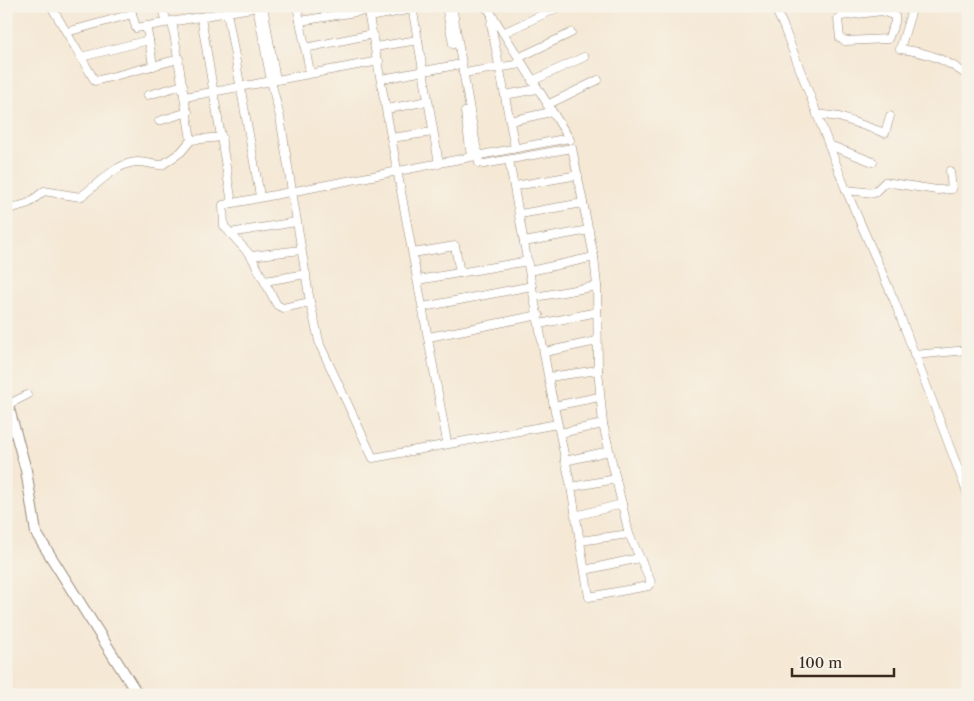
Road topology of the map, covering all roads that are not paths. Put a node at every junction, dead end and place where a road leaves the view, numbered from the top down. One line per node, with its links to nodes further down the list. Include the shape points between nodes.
1 (162, 6): 18 (street)
2 (297, 6): 17 (street)
3 (446, 6): 33 (street)
4 (452, 6): 38 (street)
5 (774, 6): 55 (street)
6 (913, 6): 39 (street, via 900,49 924,52 946,60)
7 (54, 7): 20 (street)
8 (258, 7): 13 (street); 42 (street)
9 (412, 7): 15 (street); 25 (street)
10 (559, 7): 21 (street)
11 (883, 9): 11 (street, via 841,16 838,19 840,38 845,41 888,39 895,16)
12 (131, 10): 19 (street, via 136,28); 20 (street)
13 (227, 10): 16 (street); 45 (street)
14 (490, 10): 21 (street); 35 (street)
15 (368, 11): 17 (street); 23 (street)
16 (200, 17): 18 (street); 47 (street)
17 (300, 20): 26 (street)
18 (170, 22): 19 (street); 30 (street)
19 (146, 26): 24 (street)
20 (67, 32): 28 (street)
21 (503, 33): 32 (street)
22 (571, 33): 32 (street)
23 (373, 34): 26 (street); 27 (street)
24 (149, 40): 28 (street); 34 (street)
25 (418, 40): 27 (street); 37 (street)
26 (305, 48): 36 (street)
27 (376, 48): 31 (street)
28 (81, 57): 34 (street, via 95,81)
29 (584, 57): 43 (street)
30 (179, 59): 34 (street); 44 (street)
31 (379, 61): 36 (street); 40 (street)
32 (520, 61): 35 (street); 43 (street)
33 (456, 65): 37 (street); 67 (street)
34 (153, 66)
35 (499, 68): 38 (street); 49 (street)
36 (310, 72): 42 (street)
37 (424, 72): 40 (street); 51 (street)
38 (463, 73): 67 (street)
39 (968, 76)
40 (382, 79): 52 (street)
41 (598, 80): 53 (street)
42 (273, 81): 45 (street); 76 (street)
43 (532, 82): 46 (street)
44 (183, 85): 48 (street); 50 (street)
45 (242, 86): 47 (street); 77 (street)
46 (537, 89): 49 (street); 53 (street)
47 (214, 91): 50 (street); 60 (street)
48 (148, 95)
49 (505, 95): 58 (street)
50 (185, 97): 54 (street)
51 (428, 101): 52 (street); 59 (street)
52 (387, 109): 61 (street)
53 (549, 109): 58 (street); 62 (street)
54 (188, 112): 57 (street); 63 (street)
55 (817, 114): 56 (street, via 839,117 885,133); 64 (street)
56 (890, 116)
57 (159, 121)
58 (510, 121): 65 (street)
59 (433, 132): 61 (street); 70 (street)
60 (222, 137): 63 (street); 78 (street)
61 (391, 138): 72 (street)
62 (569, 138): 65 (street); 66 (street)
63 (191, 140): 80 (street, via 168,162 129,164 111,172 80,197 44,191 29,203)
64 (829, 145): 69 (street); 75 (street)
65 (515, 148): 67 (street)
66 (572, 148): 68 (street); 73 (street)
67 (475, 156): 68 (street, via 481,164); 70 (street)
68 (509, 160): 74 (street)
69 (873, 162)
70 (439, 164): 72 (street)
71 (950, 171): 75 (street, via 952,189 937,190 885,182 874,193)
72 (396, 172): 76 (street); 87 (street)
73 (578, 175): 74 (street); 79 (street)
74 (515, 186): 81 (street)
75 (846, 190): 107 (street)
76 (291, 192): 77 (street); 82 (street)
77 (260, 196): 78 (street)
78 (232, 203): 84 (street, via 222,207 224,226)
79 (583, 203): 81 (street); 83 (street)
80 (6, 210)
81 (520, 214): 85 (street)
82 (296, 222): 84 (street); 86 (street)
83 (589, 230): 85 (street); 89 (street)
84 (230, 233): 88 (street)
85 (524, 242): 90 (street)
86 (301, 250): 88 (street); 93 (street)
87 (413, 253): 92 (street, via 455,246); 94 (street)
88 (251, 256): 95 (street)
89 (594, 256): 91 (street); 97 (street)
90 (528, 261): 91 (street); 92 (street)
91 (530, 271): 96 (street)
92 (460, 273): 94 (street)
93 (306, 274): 95 (street); 99 (street)
94 (418, 280): 100 (street)
95 (265, 281): 99 (street, via 279,307)
96 (532, 286): 98 (street); 100 (street)
97 (597, 286): 98 (street); 101 (street)
98 (535, 297): 102 (street)
99 (310, 302): 117 (street, via 320,345 373,458)
100 (423, 307): 103 (street)
101 (597, 312): 102 (street); 104 (street)
102 (540, 319): 103 (street); 106 (street)
103 (429, 336): 117 (street)
104 (597, 341): 106 (street); 108 (street)
105 (968, 350): 107 (street)
106 (545, 352): 109 (street)
107 (914, 355): 122 (street)
108 (598, 370): 109 (street); 111 (street)
109 (549, 377): 113 (street)
110 (27, 395): 112 (street)
111 (599, 397): 113 (street); 115 (street)
112 (8, 401): 129 (street, via 30,490 36,533)
113 (554, 406): 114 (street)
114 (557, 424): 116 (street); 117 (street)
115 (603, 424): 116 (street); 118 (street)
116 (560, 433): 119 (street)
117 (447, 442)
118 (609, 451): 119 (street); 120 (street)
119 (565, 461): 121 (street)
120 (616, 479): 121 (street); 123 (street)
121 (571, 487): 124 (street)
122 (968, 495)
123 (622, 504): 124 (street); 125 (street)
124 (575, 516): 126 (street)
125 (629, 534): 126 (street); 127 (street)
126 (580, 541): 128 (street)
127 (639, 558): 128 (street); 128 (street, via 651,582 648,586 589,597)
128 (585, 570)
129 (138, 695)

